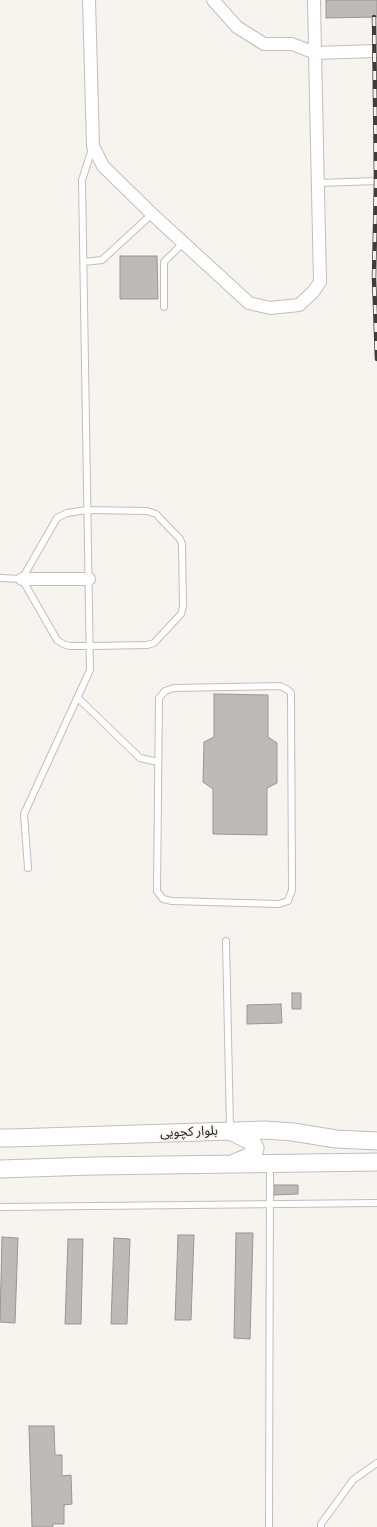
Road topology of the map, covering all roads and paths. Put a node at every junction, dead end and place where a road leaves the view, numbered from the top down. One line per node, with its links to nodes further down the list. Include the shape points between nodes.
1 (89, 0): 6 (street)
2 (213, 0): 5 (street, via 237,27 264,44 292,44)
3 (314, 0): 5 (street)
4 (377, 51): 5 (street)
5 (315, 53): 8 (street)
6 (93, 146): 9 (street, via 103,166); 11 (lane, via 82,180)
7 (377, 180): 8 (lane)
8 (318, 183): 10 (street, via 320,282 299,305 270,308 249,303)
9 (152, 214): 10 (street); 11 (lane, via 102,260)
10 (183, 243): 12 (lane, via 164,262)
11 (84, 262): 13 (lane)
12 (164, 307)
13 (87, 510): 15 (lane, via 67,513 57,518); 16 (lane); 17 (lane, via 147,511 156,514 182,544 181,614 154,643)
14 (0, 578): 15 (lane)
15 (22, 579): 16 (street); 17 (lane, via 57,640 70,646)
16 (89, 579): 17 (lane)
17 (90, 646): 18 (lane, via 90,670)
18 (78, 698): 19 (lane, via 140,758); 20 (lane, via 24,814)
19 (158, 762): 19 (lane, via 157,891 163,899 279,904 288,901 292,890 291,693 280,686 174,688 166,691 159,698)
20 (28, 868)
21 (226, 941): 22 (lane)
22 (230, 1131): 23 (main road, بلوار کچویی); 24 (main road, بلوار کچویی, via 265,1130 336,1139); 26 (main road, via 252,1141 255,1148 253,1155)
23 (4, 1135)
24 (377, 1141)
25 (377, 1162): 27 (main road)
26 (233, 1164): 27 (main road); 28 (main road)
27 (270, 1164): 30 (lane)
28 (0, 1169)
29 (377, 1203): 30 (lane)
30 (269, 1204): 31 (lane); 33 (lane)
31 (0, 1207)
32 (377, 1462): 34 (lane, via 353,1480)
33 (269, 1527)
34 (321, 1527)

